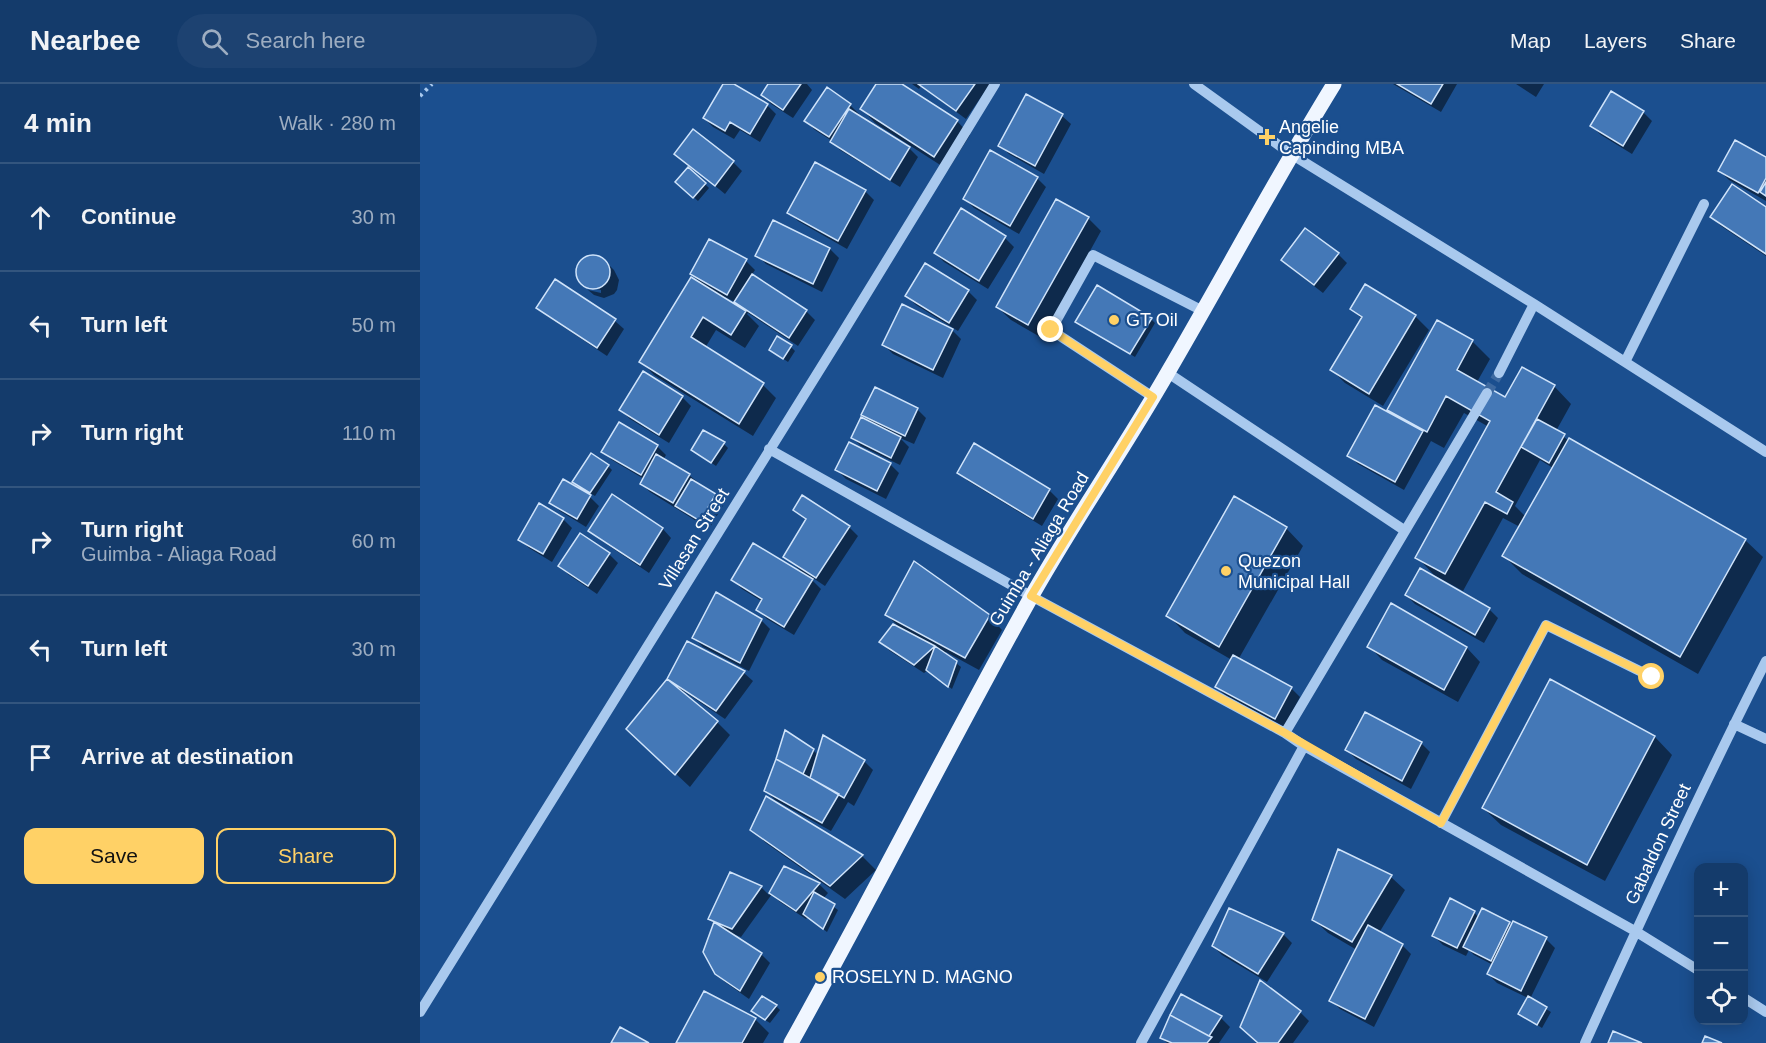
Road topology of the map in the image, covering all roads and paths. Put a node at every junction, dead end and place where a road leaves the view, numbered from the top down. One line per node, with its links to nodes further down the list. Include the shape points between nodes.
1 (432, 84): 5 (path)
2 (995, 84): 15 (street, Villasan Street)
3 (1194, 84): 6 (street)
4 (1334, 84): 6 (main road, Guimba - Aliaga Road)
5 (420, 96)
6 (1291, 154): 8 (street); 9 (main road, Guimba - Aliaga Road)
7 (1704, 204): 10 (street)
8 (1534, 304): 10 (street); 12 (street)
9 (1203, 311): 11 (main road, Guimba - Aliaga Road); 14 (street, via 1093,255 1051,330)
10 (1625, 362): 16 (street)
11 (1168, 373): 14 (main road, Guimba - Aliaga Road); 17 (street)
12 (1499, 373)
13 (1486, 393): 17 (street)
14 (1153, 397): 18 (main road, Guimba - Aliaga Road)
15 (769, 449): 18 (street); 29 (street, Villasan Street)
16 (1766, 452)
17 (1404, 531): 22 (street)
18 (1031, 596): 22 (street); 31 (main road, Guimba - Aliaga Road)
19 (1766, 661): 21 (street, Gabaldon Street)
20 (1652, 677): 25 (street, via 1546,625)
21 (1734, 724): 23 (street); 26 (street, Gabaldon Street)
22 (1285, 733): 24 (street)
23 (1766, 739)
24 (1304, 746): 25 (street); 32 (street)
25 (1441, 823): 26 (street)
26 (1635, 931): 27 (street); 33 (street, Gabaldon Street)
27 (1694, 968)
28 (1748, 1001): 30 (street)
29 (420, 1012)
30 (1766, 1012)
31 (791, 1043)
32 (1141, 1043)
33 (1585, 1043)

